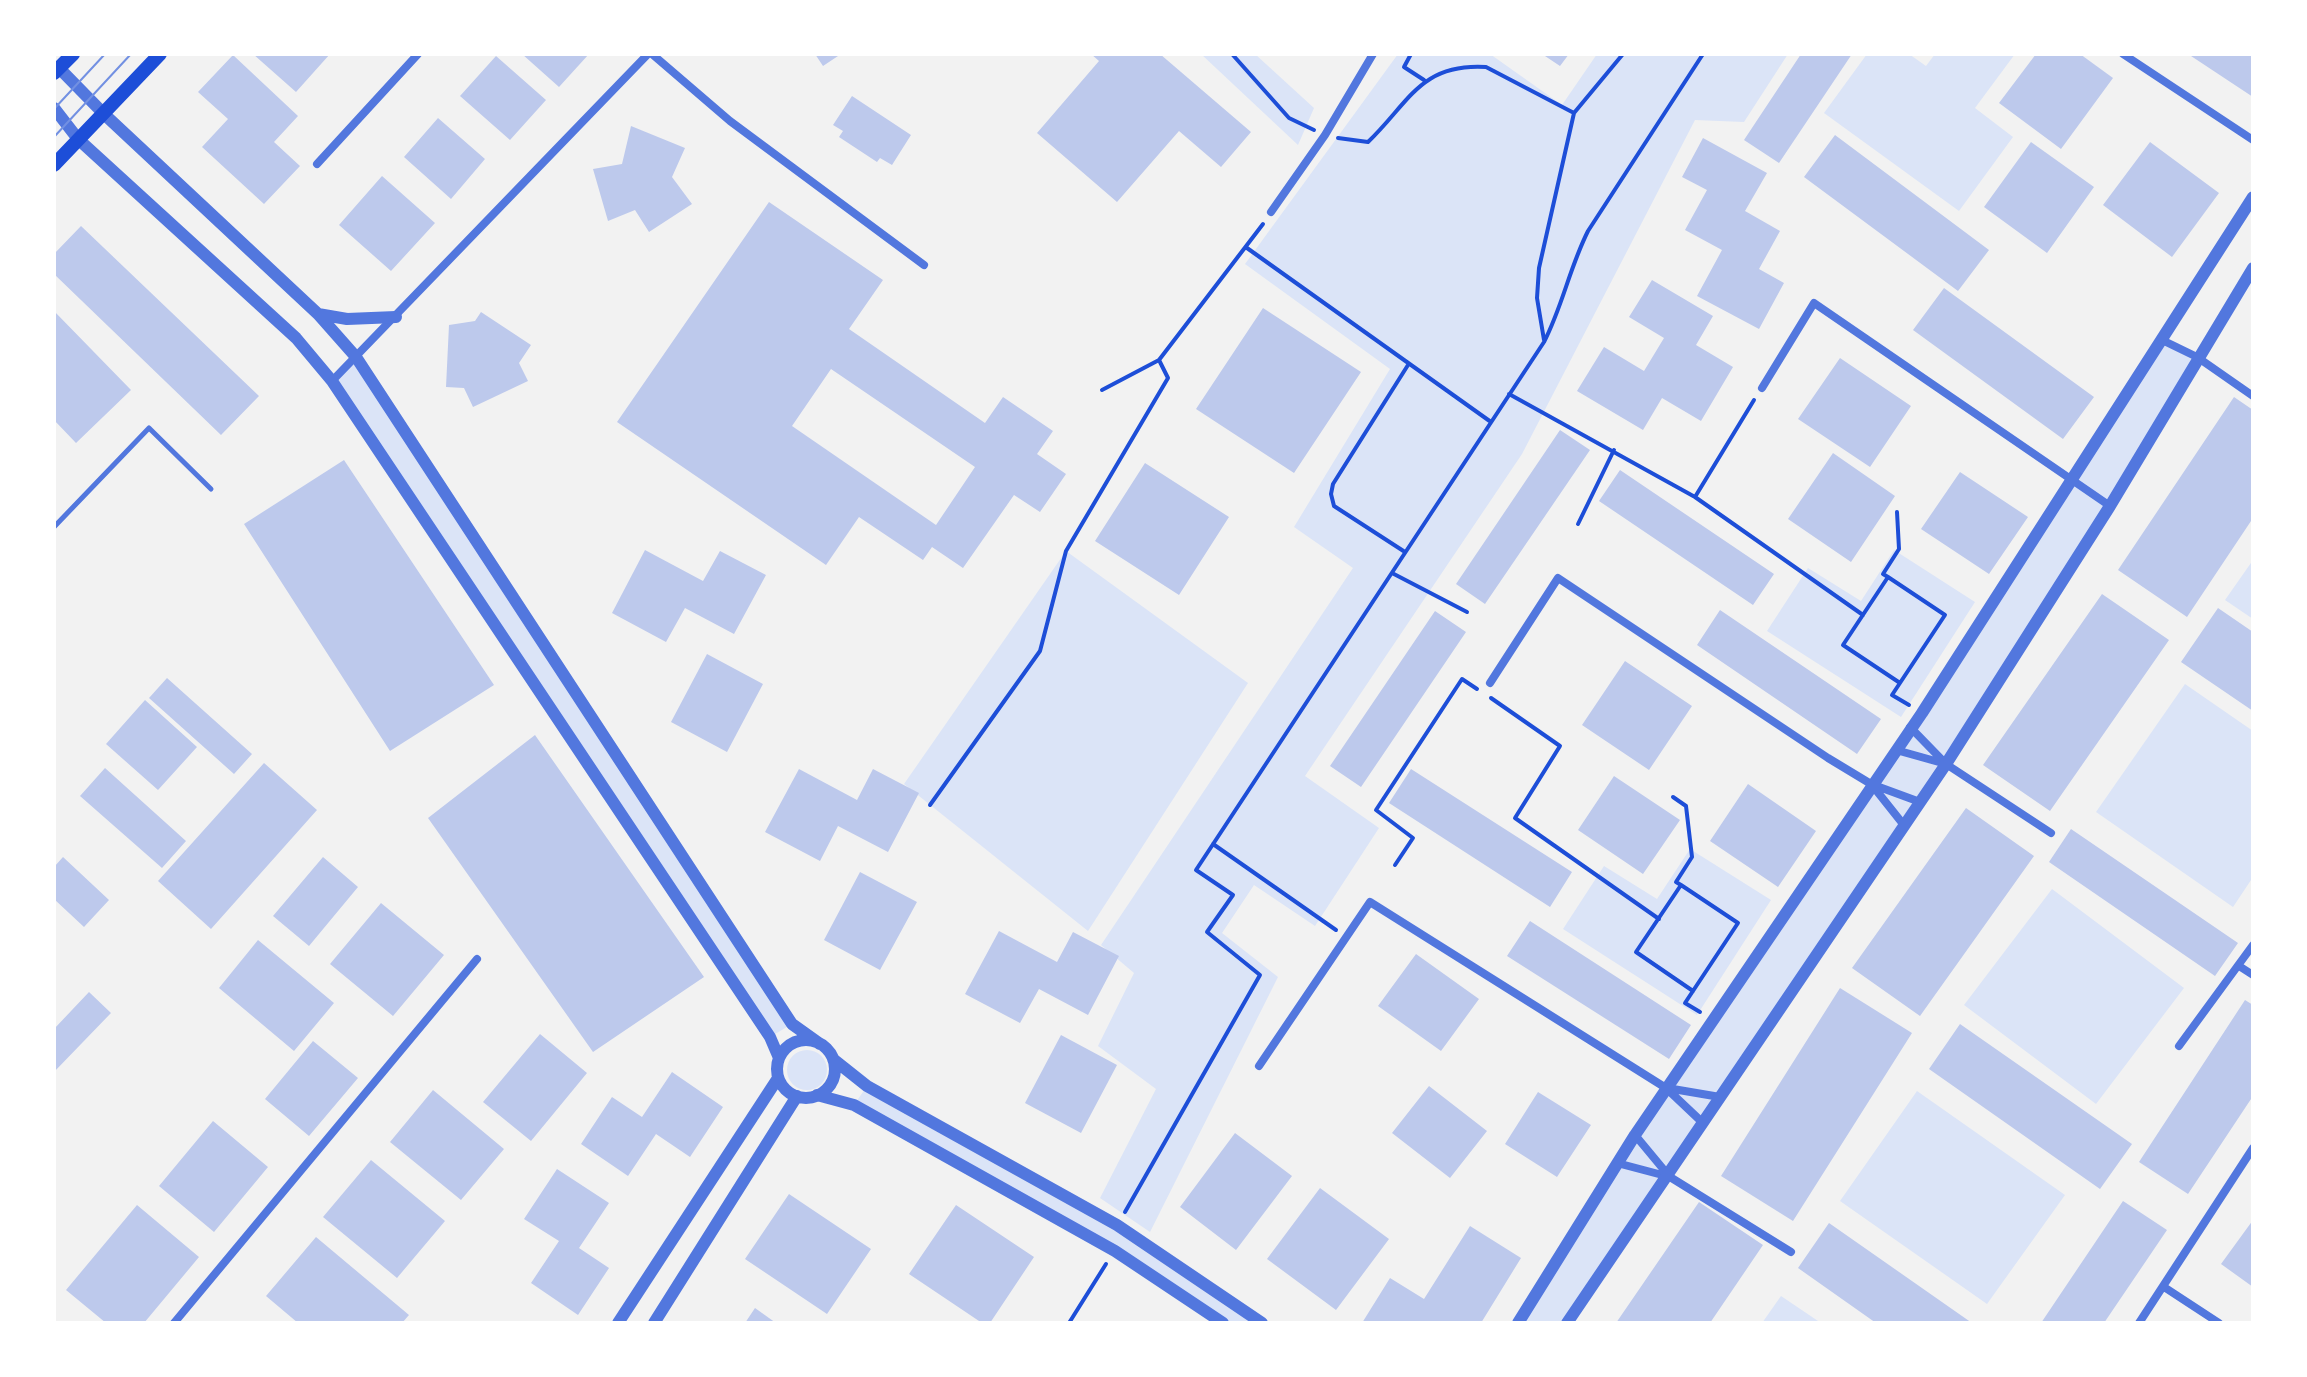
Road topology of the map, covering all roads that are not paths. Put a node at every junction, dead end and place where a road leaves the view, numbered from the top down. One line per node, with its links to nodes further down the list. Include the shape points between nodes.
1 (73, 54): 7 (main road)
2 (160, 54): 9 (main road)
3 (418, 54): 12 (street)
4 (650, 54): 16 (street, via 730,121); 19 (street)
5 (1373, 54): 15 (street)
6 (2123, 54): 11 (street)
7 (56, 68): 9 (street)
8 (54, 108): 10 (street)
9 (104, 114): 10 (main road); 18 (street)
10 (78, 139): 13 (main road); 23 (street, via 296,338)
11 (2253, 140)
12 (317, 164)
13 (54, 165)
14 (2253, 197): 20 (street)
15 (1271, 212)
16 (924, 265)
17 (2253, 268): 22 (street)
18 (318, 314): 19 (street); 21 (street)
19 (396, 317): 21 (street)
20 (2162, 340): 22 (street); 26 (street)
21 (356, 357): 23 (street); 42 (street, via 792,1024)
22 (2197, 357): 25 (street); 28 (street)
23 (332, 381): 44 (street, via 770,1037)
24 (1762, 388): 26 (street, via 1814,303)
25 (2253, 396)
26 (2072, 481): 28 (street); 31 (street)
27 (211, 489): 29 (lane, via 149,428)
28 (2110, 506): 33 (street)
29 (54, 527)
30 (1490, 683): 34 (street, via 1558,578)
31 (1910, 727): 32 (street); 33 (street)
32 (1896, 750): 33 (street); 34 (street)
33 (1946, 764): 35 (street); 37 (street)
34 (1871, 784): 35 (street); 36 (street); 48 (street)
35 (1920, 802): 36 (street)
36 (1903, 824): 51 (street)
37 (2051, 833)
38 (2253, 945): 40 (street)
39 (477, 959): 59 (street)
40 (2239, 966): 41 (street); 43 (street)
41 (2253, 975)
42 (820, 1044): 44 (street, via 794,1043); 45 (street)
43 (2179, 1046)
44 (779, 1058): 47 (street)
45 (833, 1059): 49 (street, via 833,1079); 63 (street, via 867,1086 1117,1225)
46 (1259, 1066): 48 (street, via 1370,902)
47 (778, 1078): 50 (street); 60 (street)
48 (1666, 1088): 51 (street); 52 (street); 53 (street)
49 (817, 1095): 50 (street, via 806,1100); 62 (street, via 854,1105 1115,1251)
50 (797, 1096): 61 (street)
51 (1720, 1097): 52 (street)
52 (1703, 1123): 56 (street)
53 (1635, 1135): 55 (street); 56 (street)
54 (2253, 1148): 58 (street)
55 (1617, 1163): 56 (street); 64 (street)
56 (1670, 1177): 57 (street); 65 (street)
57 (1791, 1252)
58 (2164, 1287): 66 (street); 67 (street)
59 (174, 1323)
60 (618, 1323)
61 (654, 1323)
62 (1223, 1323)
63 (1262, 1323)
64 (1518, 1323)
65 (1567, 1323)
66 (2139, 1323)
67 (2219, 1323)

